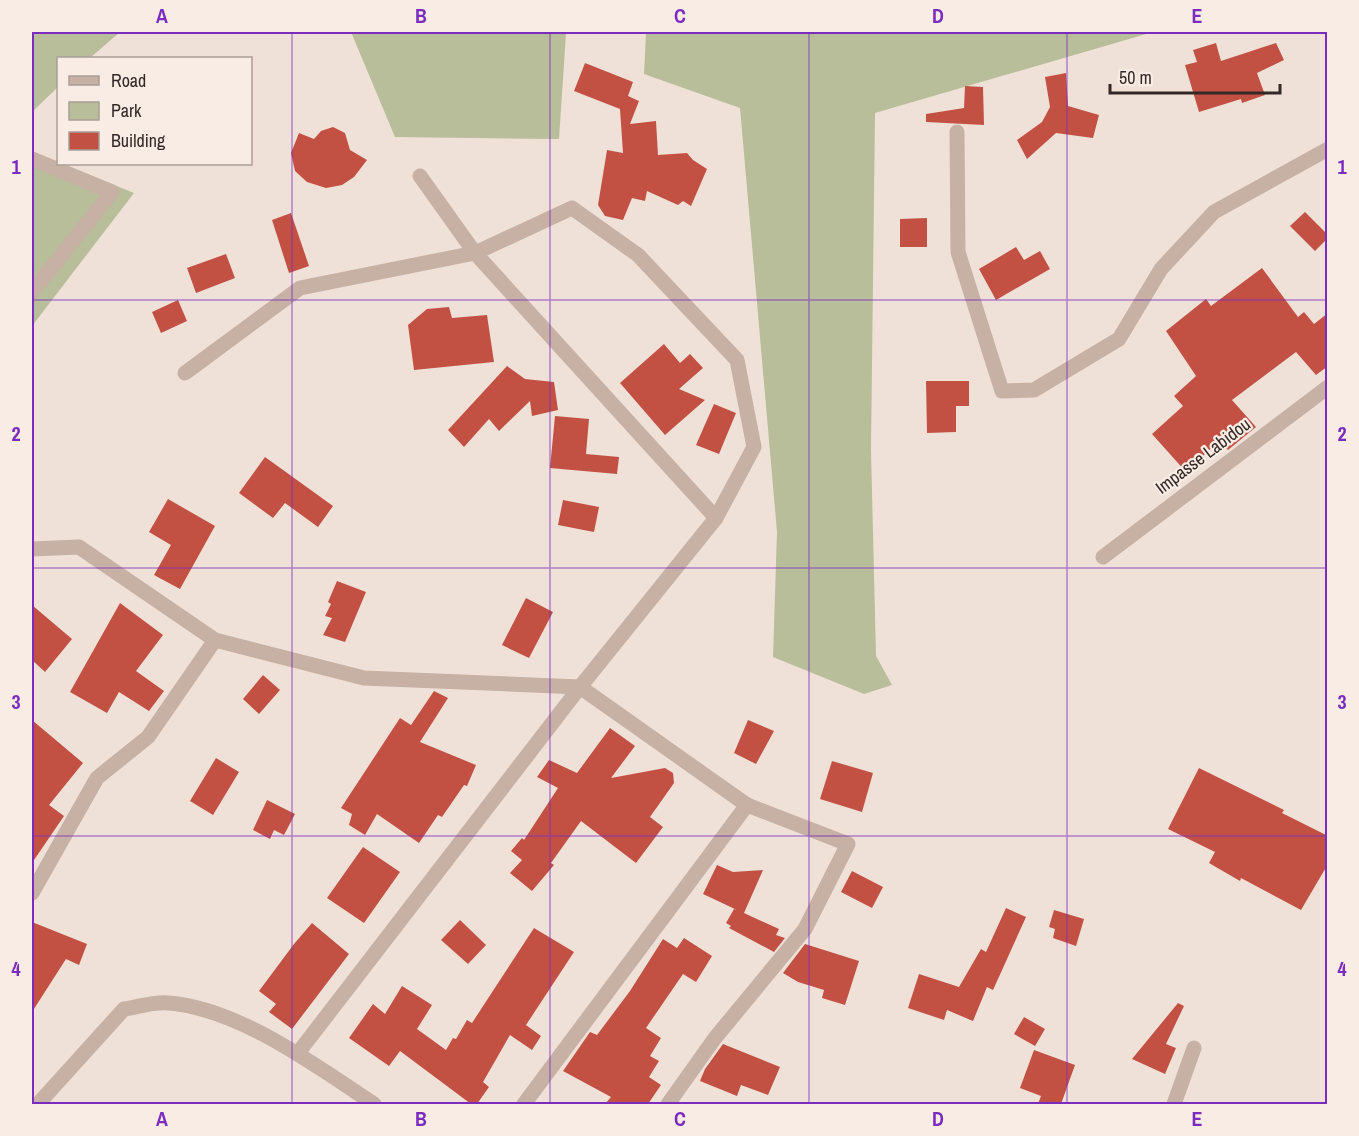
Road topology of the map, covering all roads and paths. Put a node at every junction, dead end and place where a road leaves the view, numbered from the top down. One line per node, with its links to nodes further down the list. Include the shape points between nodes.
1 (957, 132): 2 (street, via 958,252 1002,391 1034,390 1119,339 1161,269 1214,212)
2 (1328, 149)
3 (32, 159): 6 (street, via 112,192)
4 (420, 176): 5 (street)
5 (476, 254): 7 (street, via 300,288); 9 (street); 9 (street, via 572,208 638,255 737,360 754,447)
6 (32, 292)
7 (185, 373)
8 (1328, 387): 11 (street, Impasse Labidou)
9 (716, 518): 13 (street)
10 (32, 549): 12 (street, via 79,547)
11 (1103, 557)
12 (215, 640): 13 (street, via 364,678); 15 (street, via 148,737 98,778)
13 (580, 687): 14 (street); 17 (street)
14 (747, 805): 20 (street); 21 (street, via 848,844 805,929 715,1038)
15 (32, 893)
16 (1194, 1048): 22 (street)
17 (298, 1053): 18 (street, via 220,1014 168,1002 124,1009); 19 (street)
18 (38, 1104)
19 (374, 1104)
20 (525, 1104)
21 (668, 1104)
22 (1174, 1104)

